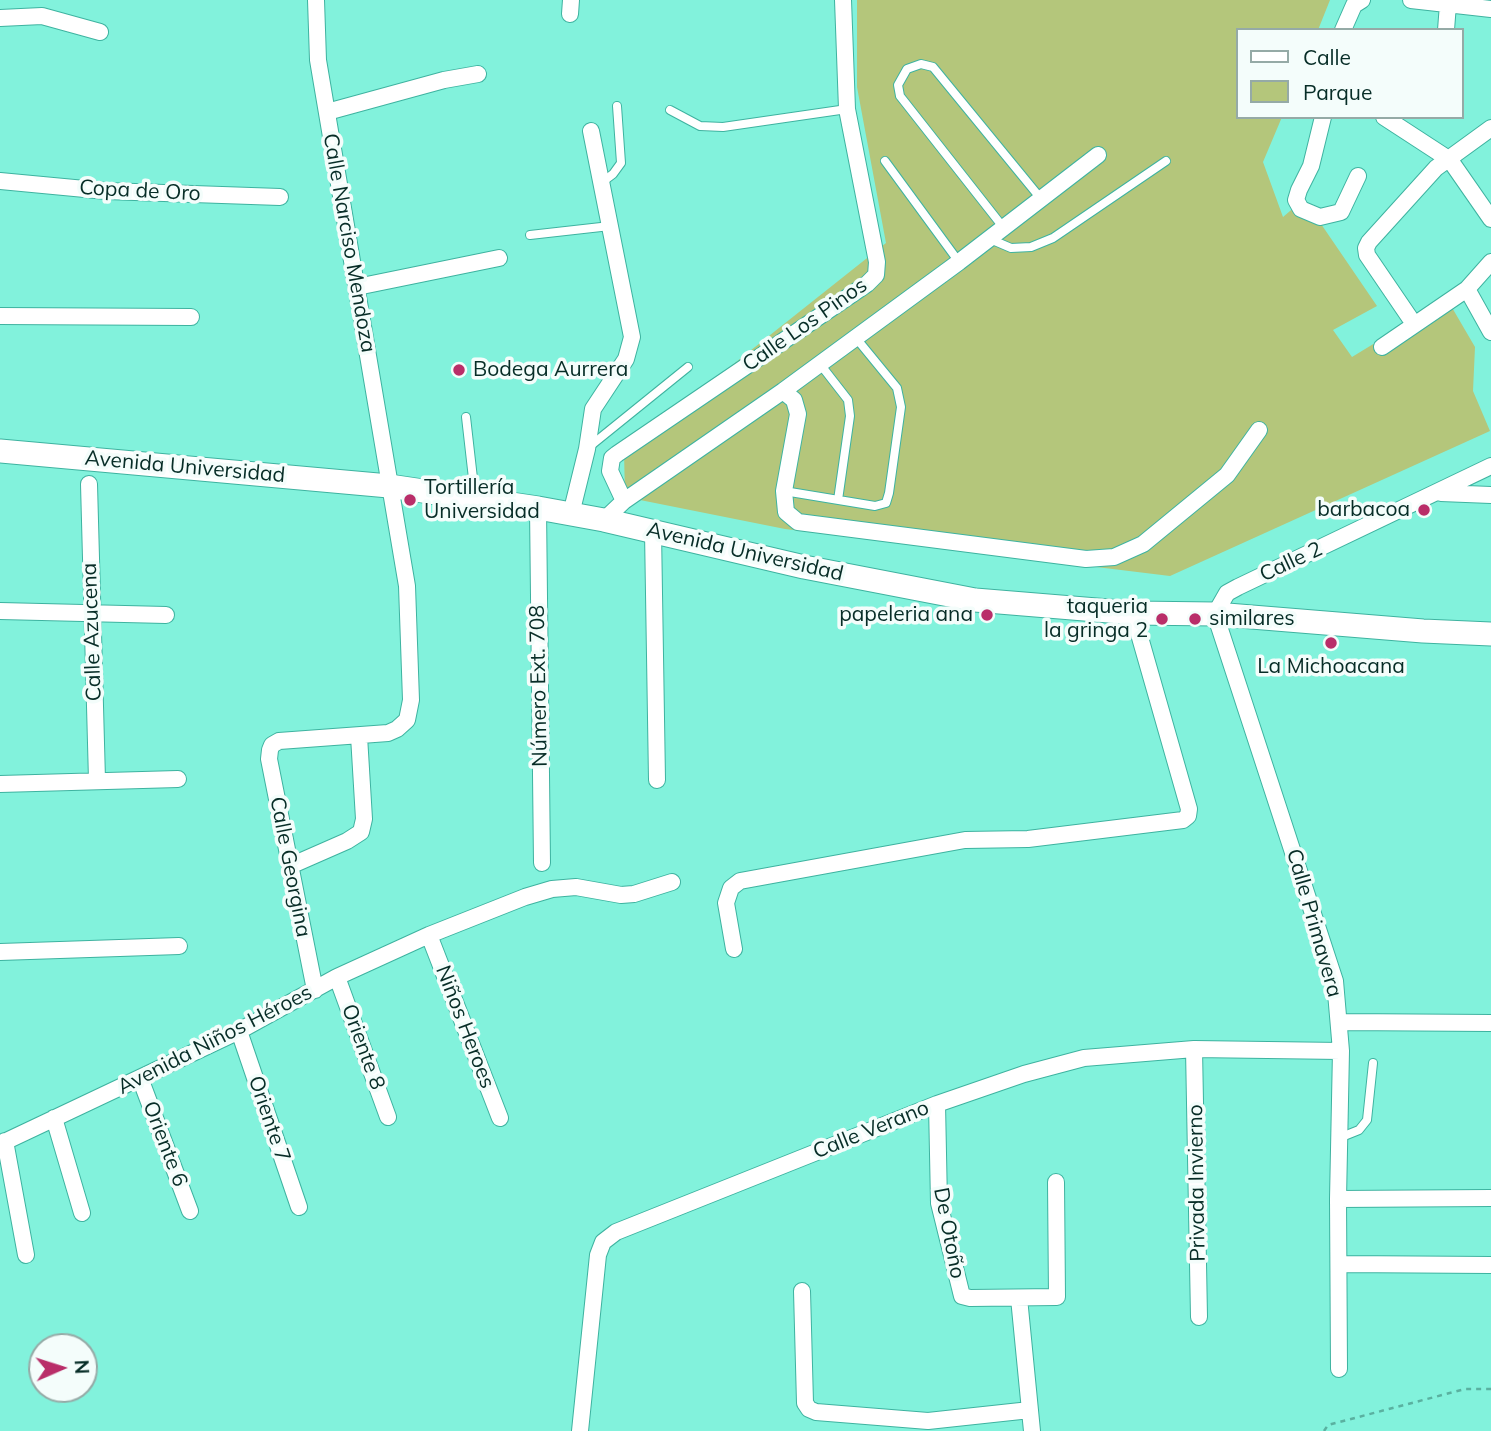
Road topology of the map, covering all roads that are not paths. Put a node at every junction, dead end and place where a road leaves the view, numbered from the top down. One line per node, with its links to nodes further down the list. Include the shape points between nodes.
1 (316, 0): 15 (street, Calle Narciso Mendoza, via 318,60)
2 (843, 0): 13 (street, Calle Los Pinos)
3 (1362, 0): 8 (street, via 1354,5)
4 (1411, 0): 5 (street)
5 (1448, 4): 6 (street); 9 (street)
6 (1482, 5)
7 (0, 19): 10 (street, via 42,16)
8 (1344, 28)
9 (1446, 28)
10 (100, 32)
11 (478, 74): 15 (street)
12 (617, 106): 26 (lane, via 621,163)
13 (847, 108): 14 (lane, via 723,127 700,126); 60 (street, Calle Los Pinos, via 876,275 612,458 610,471)
14 (670, 110)
15 (327, 112): 37 (street, Calle Narciso Mendoza)
16 (1323, 119): 24 (street, via 1311,166 1296,200 1301,209 1320,217 1340,212)
17 (1387, 119): 21 (street)
18 (1491, 128): 21 (street)
19 (591, 131): 26 (street)
20 (1098, 155): 28 (street)
21 (1450, 160): 29 (street); 41 (street, via 1436,168 1366,248)
22 (885, 161): 35 (lane)
23 (1166, 161): 33 (lane, via 1053,238 1031,247 1011,248)
24 (1358, 176)
25 (0, 181): 27 (street, Copa de Oro, via 106,191)
26 (601, 183): 30 (street)
27 (280, 197)
28 (1042, 200): 31 (street); 31 (lane, via 933,67 921,64 906,69 898,85 900,96)
29 (1491, 219)
30 (610, 226): 32 (lane); 50 (street, via 632,337 626,359 593,409)
31 (1004, 228): 33 (street)
32 (530, 235)
33 (990, 239): 35 (street)
34 (499, 258): 37 (street)
35 (959, 262): 43 (street)
36 (1491, 262): 38 (street)
37 (357, 287): 54 (street, Calle Narciso Mendoza)
38 (1467, 289): 41 (street); 42 (street)
39 (0, 316): 40 (street)
40 (191, 317)
41 (1415, 324): 44 (street)
42 (1491, 332)
43 (856, 338): 45 (street); 59 (lane, via 897,388 901,407 886,503 875,506)
44 (1382, 347)
45 (820, 364): 47 (street); 59 (lane, via 848,400 850,416)
46 (688, 368): 50 (lane)
47 (783, 391): 55 (street, via 794,400 799,414); 60 (street)
48 (466, 417): 58 (lane)
49 (1259, 430): 55 (street, via 1227,475 1143,544 1114,557 1073,557 798,522 786,512)
50 (587, 449): 62 (street)
51 (0, 451): 54 (street, Avenida Universidad)
52 (1491, 466): 56 (street, Calle 2)
53 (89, 484): 66 (street, Calle Azucena)
54 (389, 486): 58 (street, Avenida Universidad); 71 (street, Calle Narciso Mendoza, via 407,586 410,712 397,729)
55 (785, 491): 59 (lane)
56 (1438, 493): 57 (street); 68 (street, Calle 2, via 1238,587 1227,593)
57 (1491, 495)
58 (475, 499): 61 (street, Avenida Universidad)
59 (838, 500)
60 (624, 501): 63 (street)
61 (538, 508): 62 (street, Avenida Universidad); 77 (street, Número Ext. 708)
62 (571, 514): 63 (street, Avenida Universidad)
63 (604, 520): 64 (street, Avenida Universidad)
64 (653, 531): 67 (street, Avenida Universidad, via 804,567 975,600); 75 (street)
65 (0, 611): 66 (street)
66 (91, 613): 69 (street); 74 (street, Calle Azucena)
67 (1133, 613): 68 (street, Avenida Universidad); 82 (street, via 1188,816 1028,839 965,840 740,881 731,888 726,903)
68 (1215, 614): 70 (street, Avenida Universidad); 86 (street, Calle Primavera, via 1320,930 1335,981)
69 (166, 615)
70 (1491, 635)
71 (359, 736): 72 (street, Calle Narciso Mendoza); 78 (street, via 364,819 360,832)
72 (272, 745): 78 (street, Calle Georgina, via 269,759)
73 (178, 779): 74 (street)
74 (97, 780): 76 (street)
75 (657, 780)
76 (0, 784)
77 (542, 863)
78 (290, 866): 85 (street, Calle Georgina)
79 (672, 882): 80 (street, Avenida Niños Héroes, via 621,895 576,887 552,889)
80 (429, 935): 84 (street, Avenida Niños Héroes); 96 (street, Niños Heroes)
81 (179, 946): 83 (street)
82 (734, 949)
83 (0, 952)
84 (337, 977): 85 (street, Avenida Niños Héroes); 94 (street, Oriente 8)
85 (315, 990): 88 (street, Avenida Niños Héroes)
86 (1340, 1022): 87 (street); 90 (street, Calle Primavera)
87 (1491, 1023)
88 (239, 1031): 92 (street, Avenida Niños Héroes); 102 (street, Oriente 7)
89 (1194, 1049): 90 (street, Calle Verano); 93 (street, Calle Verano, via 1084,1058); 110 (street, Privada Invierno)
90 (1341, 1051): 97 (street, Calle Primavera)
91 (1373, 1063): 97 (lane, via 1367,1120 1359,1130)
92 (140, 1078): 95 (street, Avenida Niños Héroes); 103 (street, Oriente 6)
93 (937, 1104): 109 (street, De Otoño, via 939,1203 962,1296); 113 (street, Calle Verano, via 616,1232 603,1242)
94 (388, 1117)
95 (54, 1118): 98 (street, Avenida Niños Héroes); 104 (street)
96 (500, 1118)
97 (1339, 1138): 101 (street, Calle Primavera)
98 (3, 1142): 105 (street)
99 (1056, 1182): 109 (street, via 1057,1297)
100 (1491, 1198): 101 (street)
101 (1338, 1199): 106 (street, Calle Primavera)
102 (299, 1207)
103 (190, 1211)
104 (82, 1213)
105 (26, 1255)
106 (1339, 1264): 107 (street); 111 (street, Calle Primavera)
107 (1491, 1265)
108 (802, 1291): 112 (street, via 809,1409 928,1421)
109 (1019, 1298): 112 (street)
110 (1199, 1317)
111 (1339, 1369)
112 (1030, 1410): 114 (street)
113 (580, 1431)
114 (1032, 1431)

